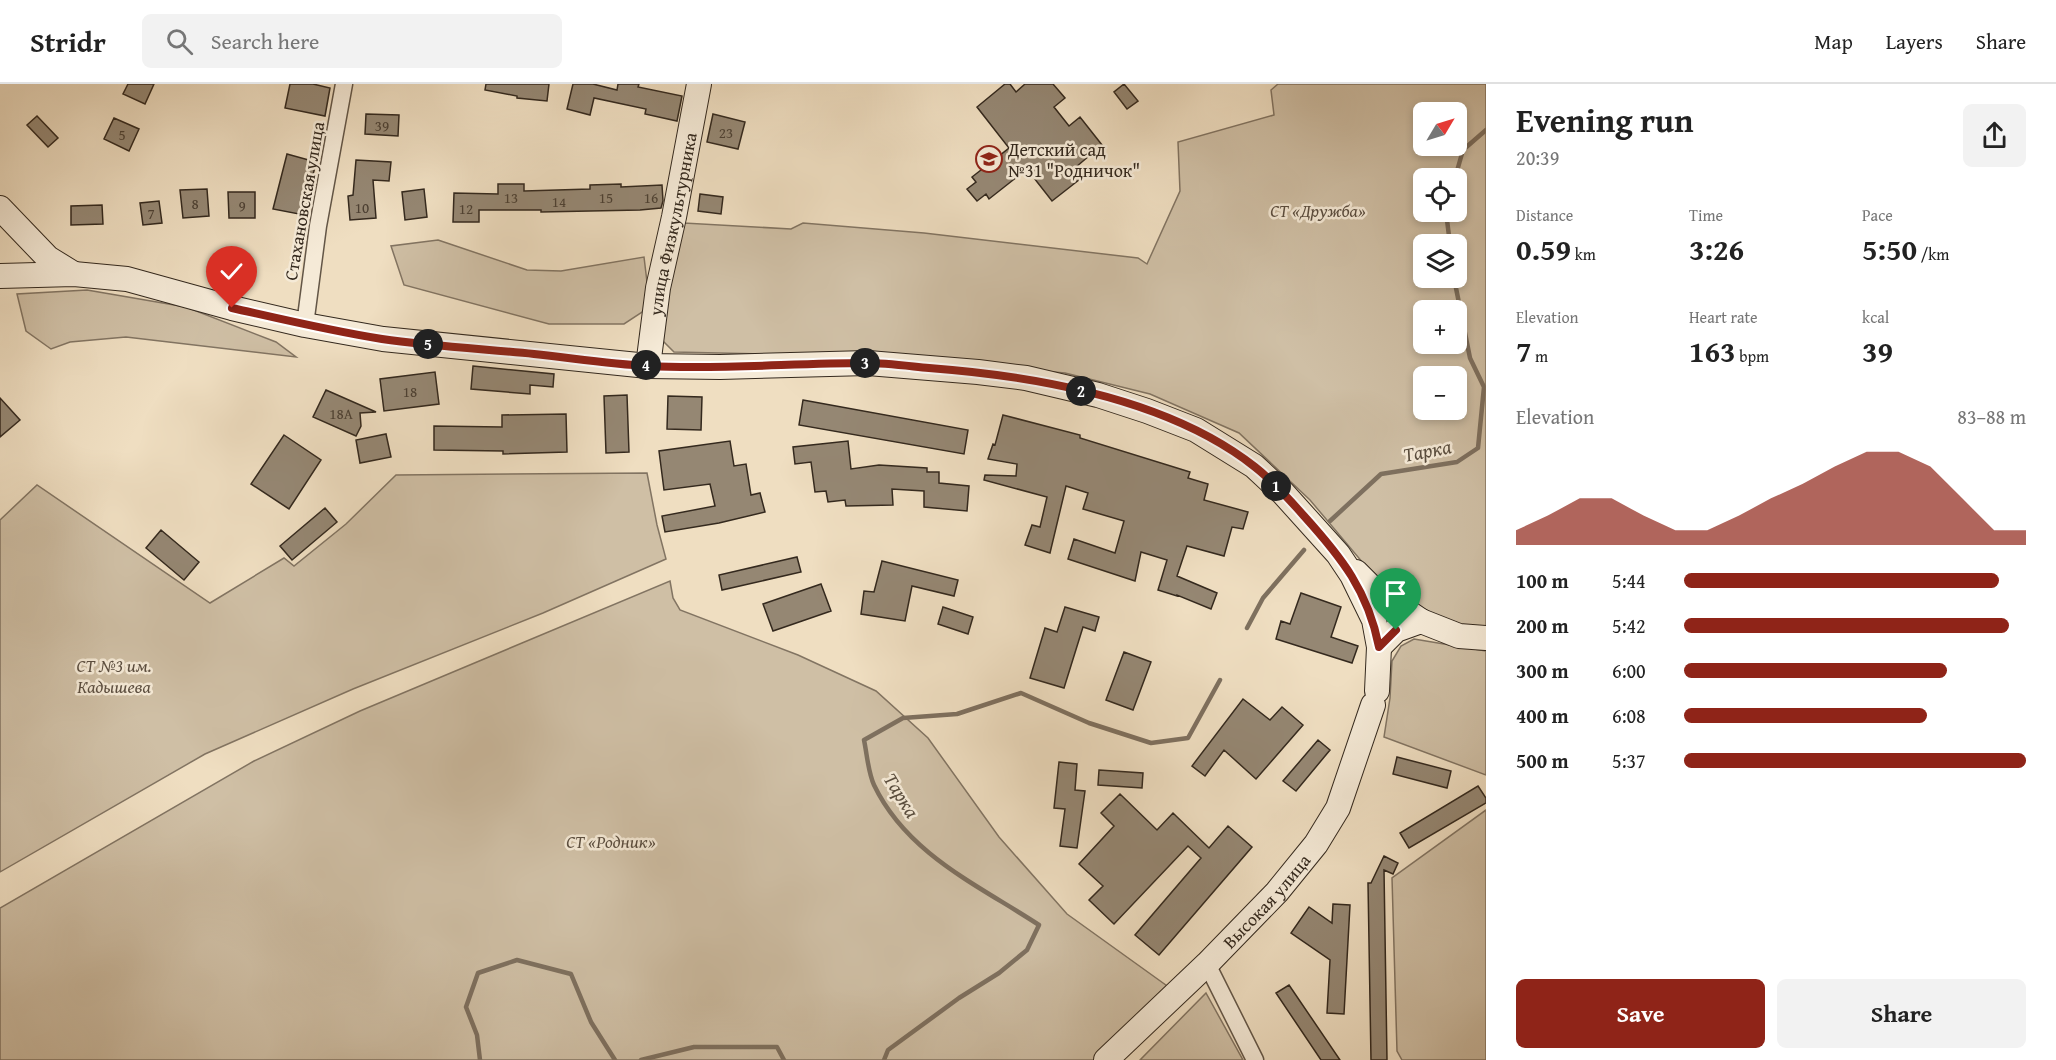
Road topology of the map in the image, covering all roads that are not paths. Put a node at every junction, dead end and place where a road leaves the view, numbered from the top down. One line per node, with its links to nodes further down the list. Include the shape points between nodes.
1 (344, 84): 6 (street, Стахановская улица)
2 (699, 84): 7 (street, улица Физкультурника, via 658,288)
3 (0, 208): 4 (street, via 48,258)
4 (74, 274): 5 (street); 6 (street, via 127,279)
5 (0, 276)
6 (305, 325): 7 (street, via 383,339)
7 (648, 366): 8 (street, via 868,363 1026,378 1098,395 1196,430 1245,460 1283,493)
8 (1338, 554): 9 (street, via 1371,587); 11 (street, Высокая улица, via 1374,620)
9 (1421, 621): 10 (street, via 1460,636); 11 (street, via 1396,630)
10 (1486, 638)
11 (1379, 647): 12 (street, Высокая улица, via 1375,698 1338,808 1316,844 1277,892)
12 (1207, 964): 13 (street, Высокая улица); 14 (street)
13 (1106, 1060)
14 (1255, 1060)

